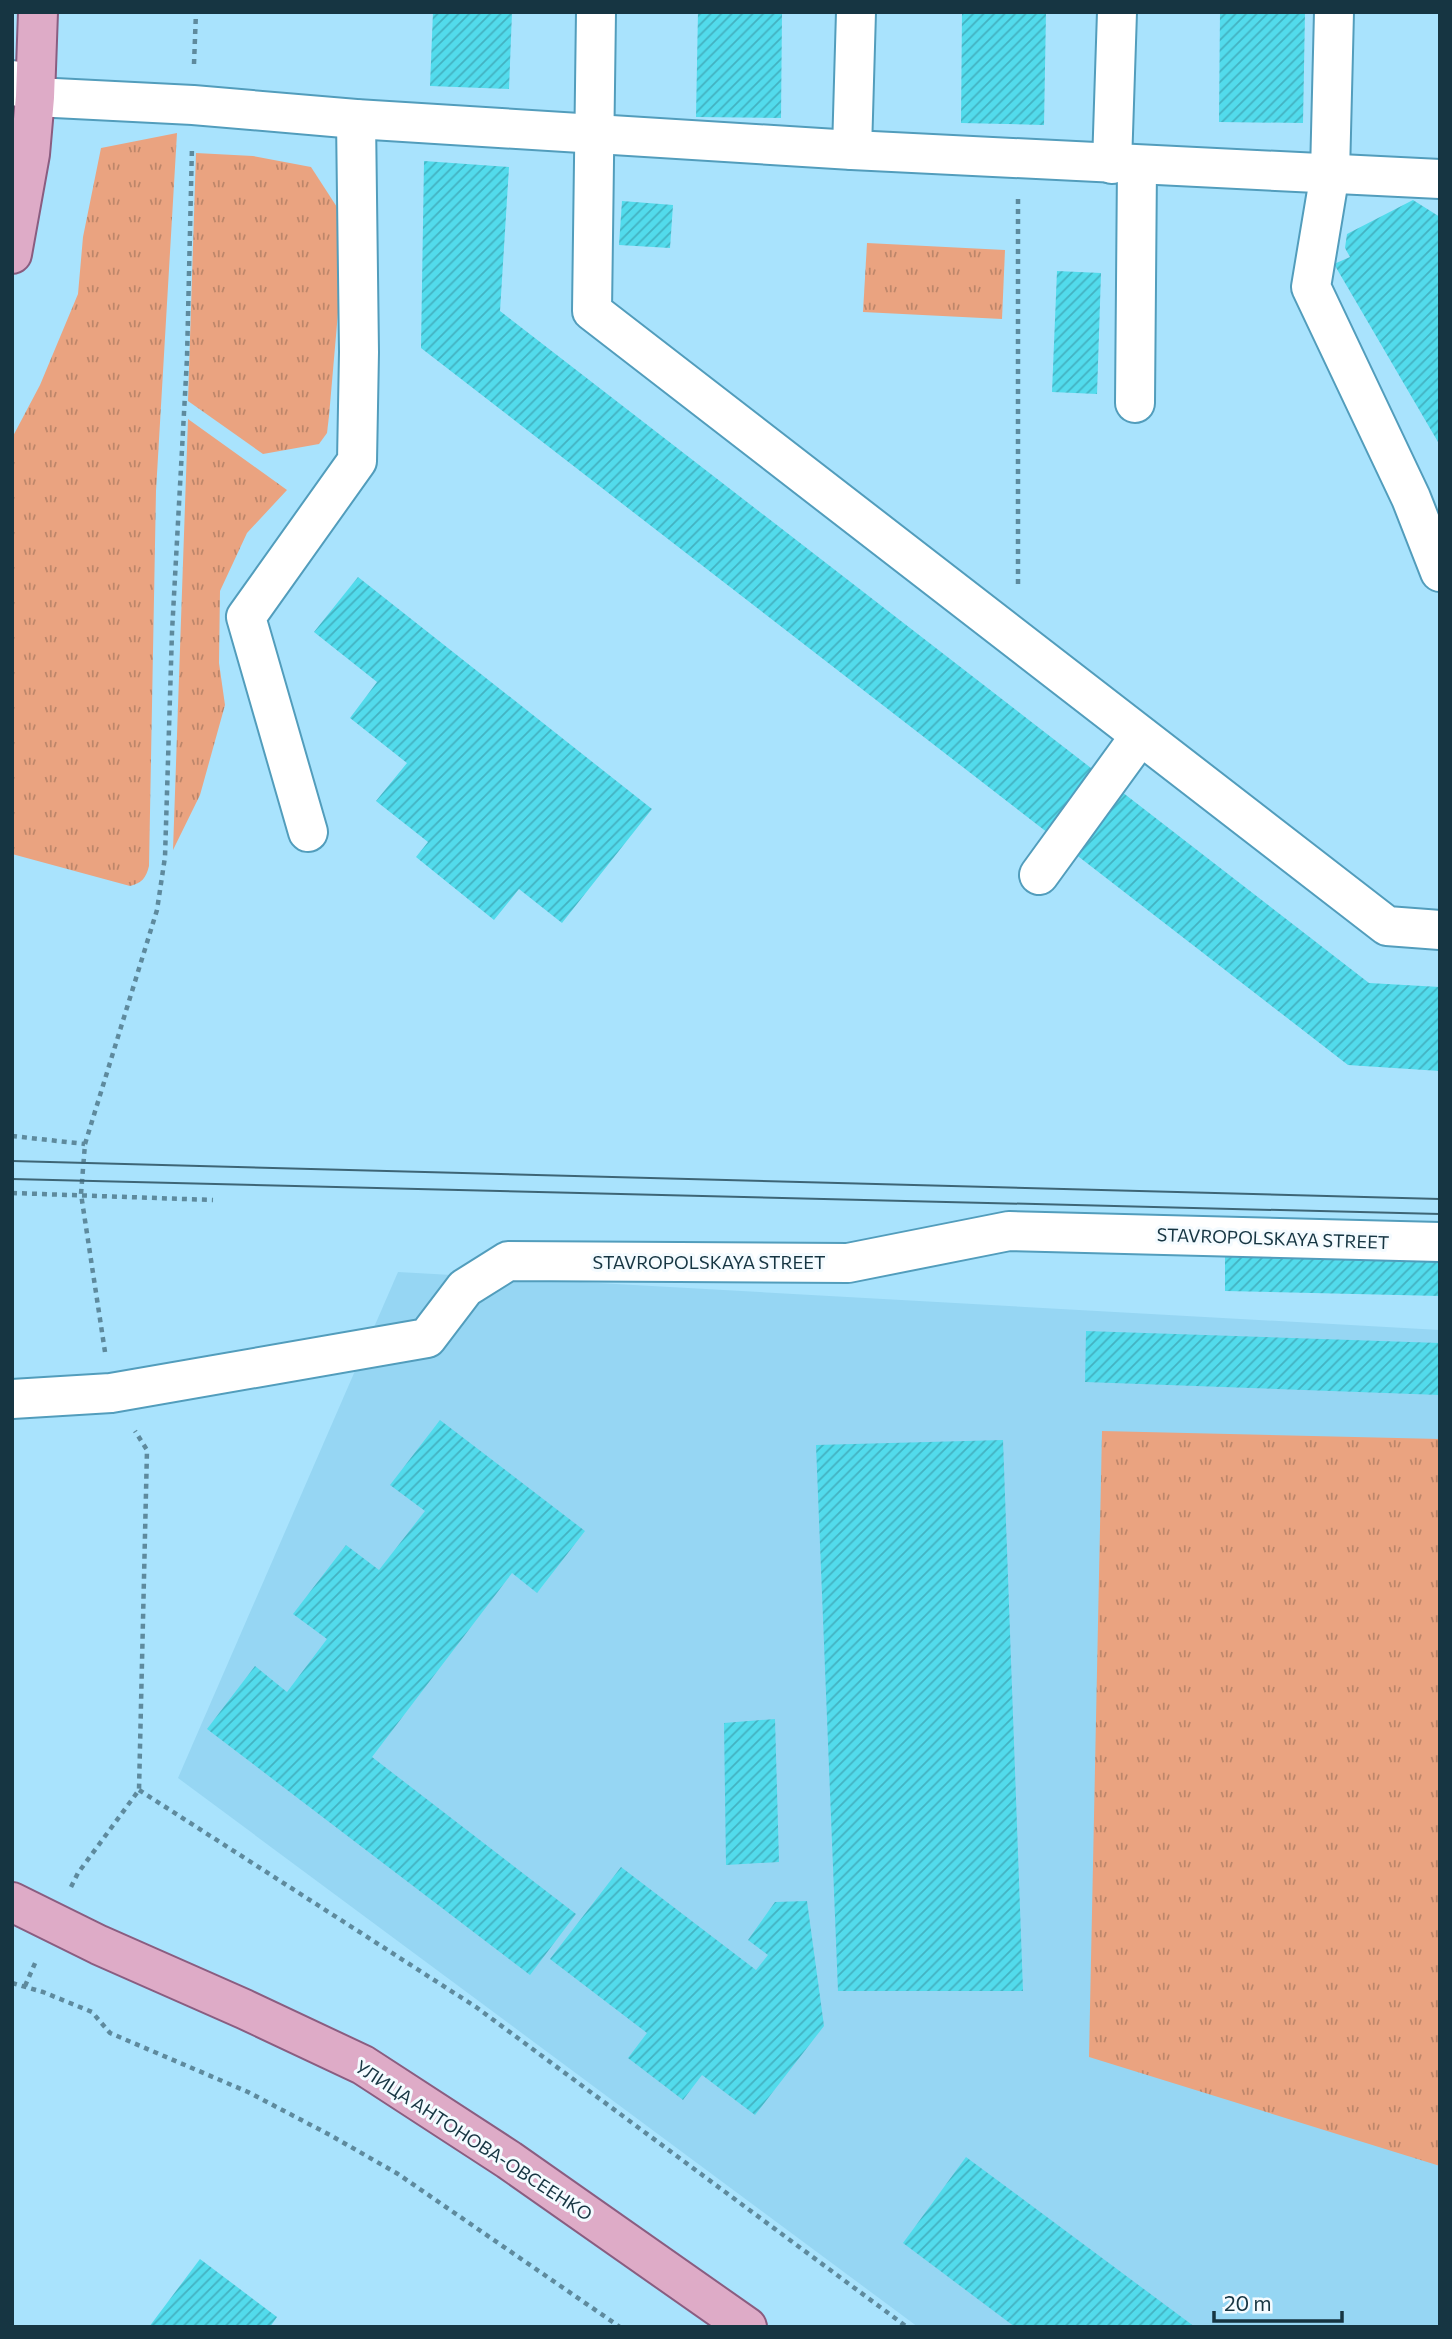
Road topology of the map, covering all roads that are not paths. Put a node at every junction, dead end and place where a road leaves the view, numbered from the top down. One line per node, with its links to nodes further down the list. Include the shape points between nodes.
1 (37, 12): 6 (main road)
2 (596, 12): 8 (street)
3 (856, 12): 9 (street)
4 (1117, 12): 10 (street)
5 (1334, 12): 11 (street)
6 (24, 88): 7 (street); 13 (main road, via 30,154)
7 (356, 119): 8 (street); 17 (street, via 357,461 246,617)
8 (593, 135): 9 (street); 16 (street, via 592,311)
9 (852, 150): 10 (street)
10 (1125, 165): 11 (street); 14 (street)
11 (1330, 173): 12 (street); 15 (street, via 1311,286 1411,498)
12 (1440, 179)
13 (12, 254)
14 (1135, 403)
15 (1440, 572)
16 (1140, 736): 18 (street); 19 (street, via 1387,926)
17 (308, 832)
18 (1039, 875)
19 (1440, 930)
20 (1440, 1242): 21 (street, STAVROPOLSKAYA STREET, via 1009,1231 848,1263 508,1261 464,1288 427,1338 111,1393)
21 (12, 1399)
22 (27, 1912): 23 (main road, УЛИЦА АНТОНОВА-ОВСЕЕНКО, via 363,2064)
23 (747, 2327)

